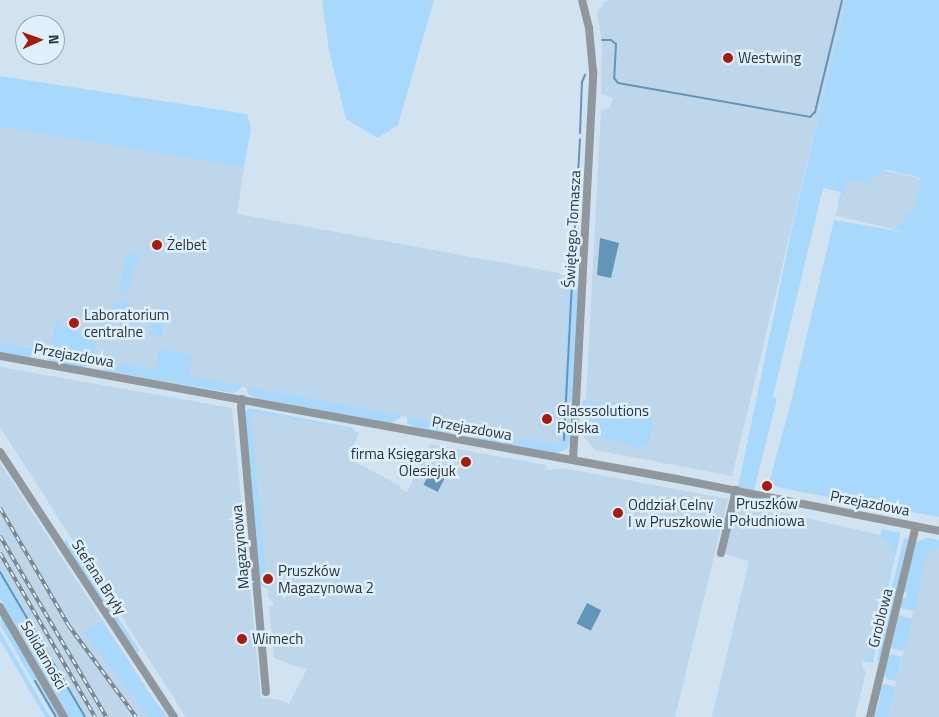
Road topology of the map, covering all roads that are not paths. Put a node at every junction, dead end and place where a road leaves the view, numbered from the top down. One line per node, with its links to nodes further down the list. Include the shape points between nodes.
1 (582, 0): 5 (street, Świętego Tomasza, via 589,28 593,72)
2 (0, 356): 3 (street, Przejazdowa)
3 (242, 399): 5 (street, Przejazdowa); 11 (street, Magazynowa)
4 (0, 452): 13 (street, Stefana Bryły)
5 (573, 460): 6 (street, Przejazdowa)
6 (736, 490): 7 (street, Przejazdowa); 9 (street)
7 (916, 526): 8 (street, Przejazdowa); 14 (street, Groblowa)
8 (939, 531)
9 (721, 553)
10 (0, 607): 12 (street, Solidarności)
11 (266, 692)
12 (64, 717)
13 (174, 717)
14 (870, 717)

